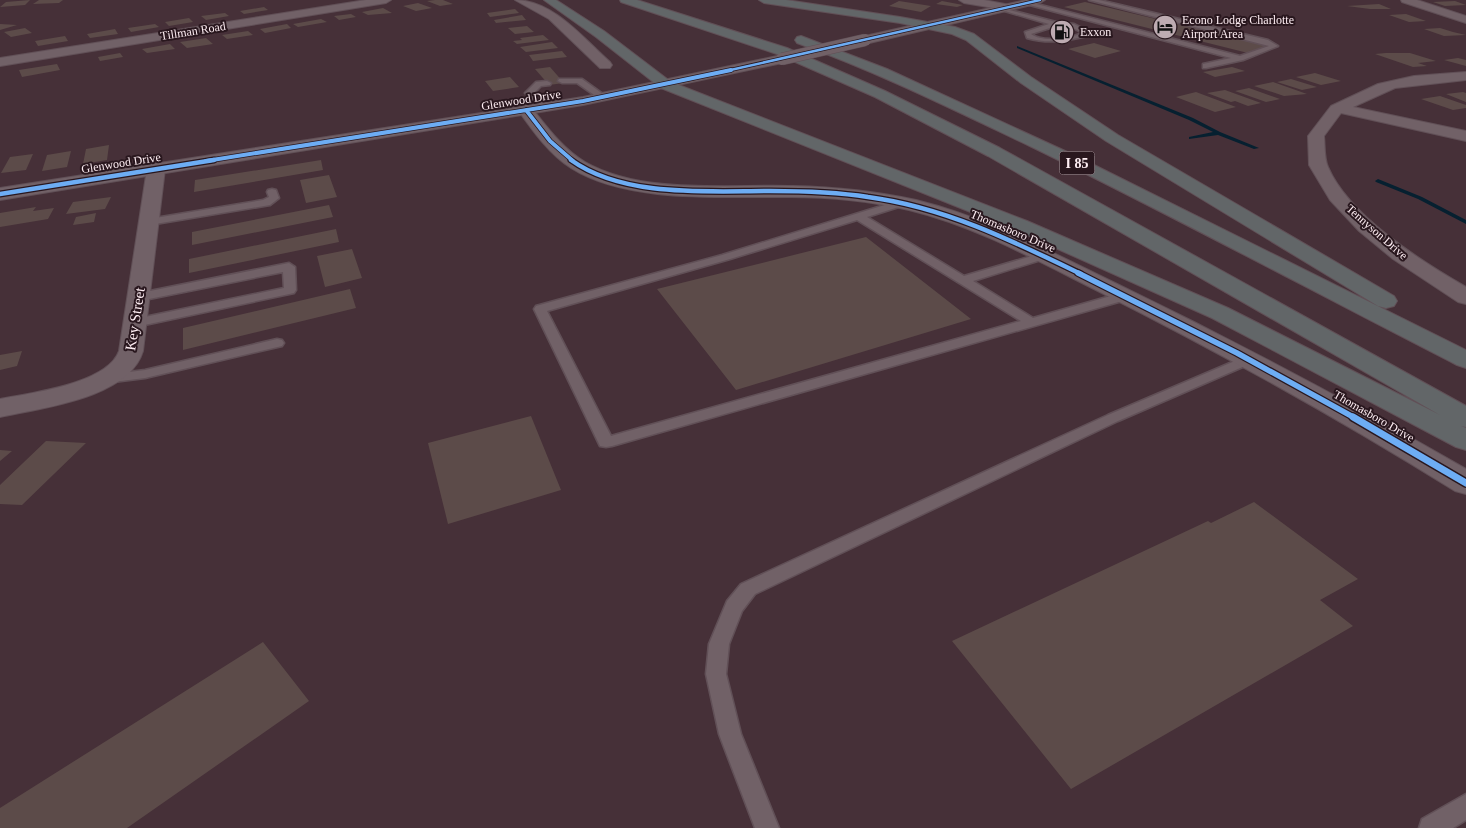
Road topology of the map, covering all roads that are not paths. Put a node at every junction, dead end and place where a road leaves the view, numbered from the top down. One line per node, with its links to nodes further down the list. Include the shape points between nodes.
1 (386, 0): 17 (street, Tillman Road)
2 (520, 0): 18 (street, via 553,17)
3 (550, 0): 23 (highway)
4 (625, 0): 47 (highway, I 85, via 782,51 880,94 994,152)
5 (673, 0): 44 (highway, I 85, via 844,55 935,95)
6 (764, 0): 15 (highway)
7 (964, 0): 12 (street)
8 (1040, 0): 11 (street, Glenwood Drive)
9 (1092, 0): 16 (lane, via 1275,46)
10 (1406, 0): 13 (street)
11 (1025, 3): 12 (street, Glenwood Drive); 16 (lane)
12 (1003, 8): 14 (lane); 15 (street, Glenwood Drive)
13 (1466, 20)
14 (1056, 24): 14 (lane, via 1027,32 1029,37 1053,41 1087,32)
15 (927, 25): 23 (street, Glenwood Drive, bridge); 42 (highway, via 970,36 1026,80 1105,133)
16 (1240, 58): 19 (lane)
17 (0, 62)
18 (606, 65)
19 (1206, 66)
20 (1466, 76): 25 (street, Tennyson Drive, via 1385,86)
21 (562, 81): 24 (lane, via 579,81)
22 (547, 83): 26 (lane, via 539,84 529,93)
23 (666, 85): 24 (street, Glenwood Drive); 48 (highway, via 1020,225 1193,301)
24 (603, 97): 26 (street, Glenwood Drive)
25 (1338, 108): 27 (street); 37 (street, Tennyson Drive, via 1317,130 1314,145 1315,159 1329,187 1348,210 1396,251)
26 (535, 109): 28 (street, Glenwood Drive); 31 (street, Thomasboro Drive, via 565,156 580,166 615,179 673,189 828,192)
27 (1466, 136)
28 (156, 169): 30 (street, Glenwood Drive); 33 (street, Key Street)
29 (272, 192): 33 (lane, via 274,198 266,203)
30 (0, 194)
31 (901, 203): 32 (lane); 34 (street, Thomasboro Drive, via 975,226)
32 (858, 216): 35 (lane); 39 (lane, via 540,309 606,442)
33 (149, 222): 38 (street, Key Street)
34 (1043, 256): 35 (lane); 36 (street, Thomasboro Drive)
35 (962, 280): 39 (lane)
36 (1125, 296): 39 (lane); 43 (street, Thomasboro Drive)
37 (1466, 297)
38 (139, 298): 40 (street, Key Street); 40 (lane, via 289,267 290,290)
39 (1031, 322)
40 (135, 324): 45 (street, Key Street, via 127,362)
41 (277, 343): 45 (lane, via 145,374)
42 (1466, 349)
43 (1249, 359): 49 (street, Thomasboro Drive); 51 (lane, via 1112,418 748,589 734,607 719,644 716,674 730,734)
44 (1466, 360)
45 (105, 379): 46 (street, Key Street, via 84,388)
46 (0, 408)
47 (1466, 418)
48 (1466, 440)
49 (1466, 483)
50 (1466, 806): 52 (lane)
51 (767, 828)
52 (1431, 828)

